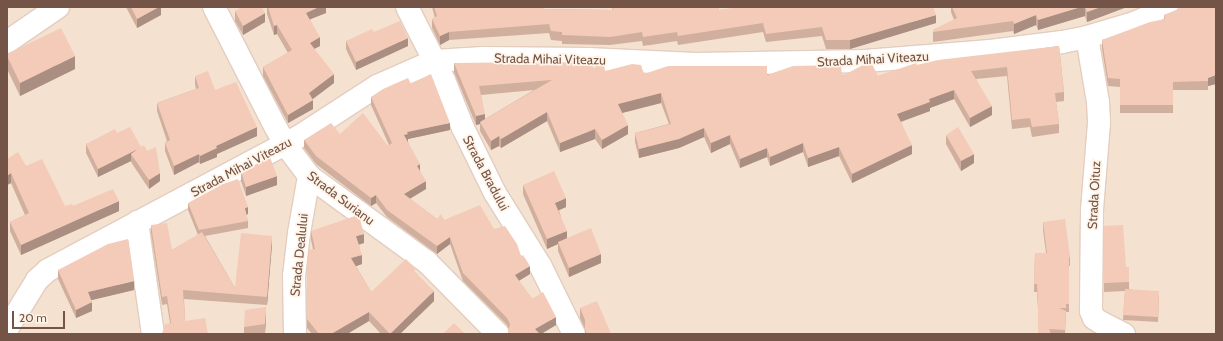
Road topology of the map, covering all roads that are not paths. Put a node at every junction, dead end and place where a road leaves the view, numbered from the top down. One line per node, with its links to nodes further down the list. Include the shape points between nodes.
1 (58, 7): 6 (street)
2 (214, 7): 8 (street, Strada Surianu)
3 (407, 7): 7 (street, Strada Bradului)
4 (1171, 7): 5 (street, Strada Mihai Viteazu, via 1134,23)
5 (1087, 37): 7 (street, Strada Mihai Viteazu, via 990,51 865,61 696,64 483,58); 16 (street, Strada Oituz, via 1099,123 1092,210 1091,311 1094,318)
6 (7, 42)
7 (434, 61): 8 (street, Strada Mihai Viteazu, via 377,86); 15 (street, Strada Bradului, via 495,193 541,267)
8 (285, 144): 9 (street, Strada Surianu); 10 (street, Strada Mihai Viteazu)
9 (309, 176): 13 (street, Strada Dealului, via 294,276); 14 (street, Strada Surianu, via 427,262)
10 (137, 222): 11 (street, Strada Mihai Viteazu, via 48,270 37,280); 12 (street)
11 (7, 329)
12 (153, 334)
13 (295, 334)
14 (498, 334)
15 (574, 334)
16 (1124, 334)

